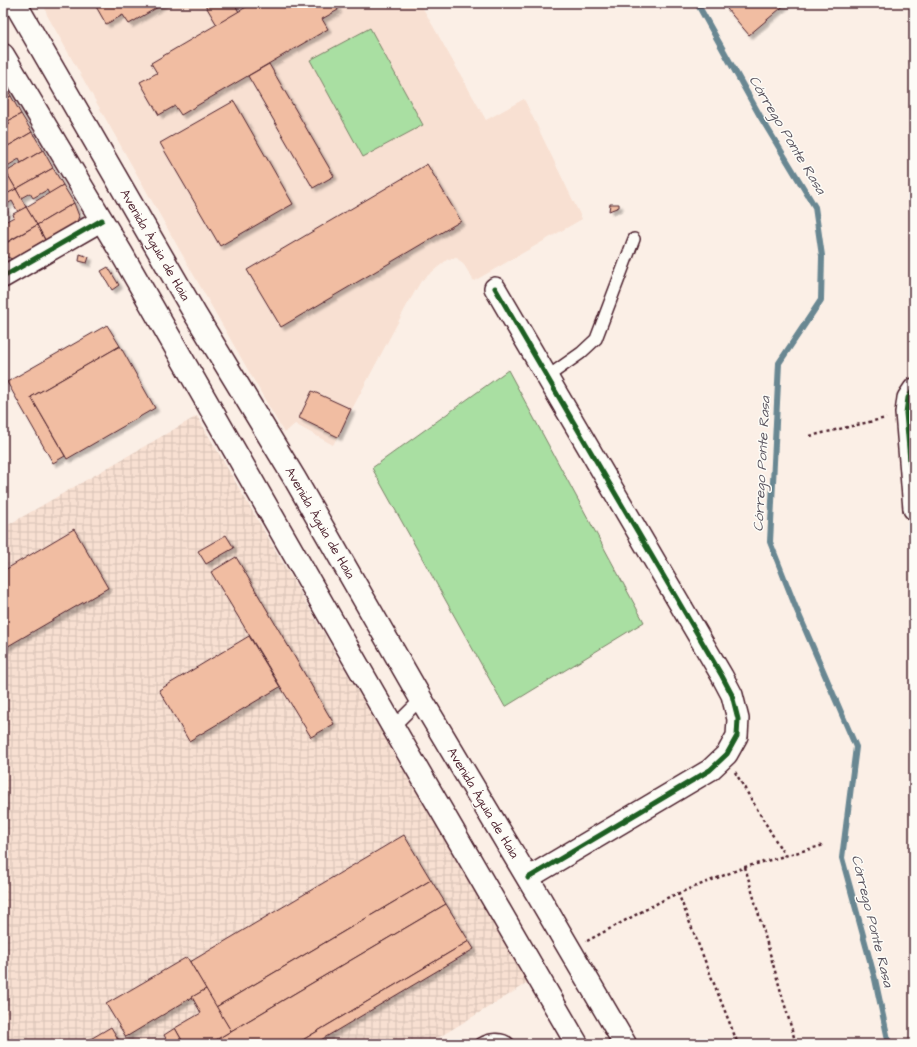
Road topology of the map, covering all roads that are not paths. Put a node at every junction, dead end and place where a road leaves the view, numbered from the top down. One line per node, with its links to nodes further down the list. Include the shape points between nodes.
1 (15, 3): 11 (main road, Avenida Águia de Haia, via 295,479)
2 (3, 56): 3 (main road)
3 (102, 220): 5 (street); 12 (main road)
4 (634, 238): 7 (lane, via 596,339)
5 (4, 274)
6 (495, 288): 7 (street)
7 (547, 377): 13 (street, via 718,669 732,695 738,719 737,736 727,754 710,770)
8 (914, 389): 9 (street, via 908,398)
9 (909, 425): 10 (street)
10 (914, 509)
11 (421, 699): 12 (lane); 13 (main road, Avenida Águia de Haia)
12 (393, 727): 16 (main road)
13 (528, 878): 17 (main road, Avenida Águia de Haia)
14 (481, 1044): 15 (lane, via 496,1039)
15 (509, 1044)
16 (577, 1044)
17 (625, 1044)

